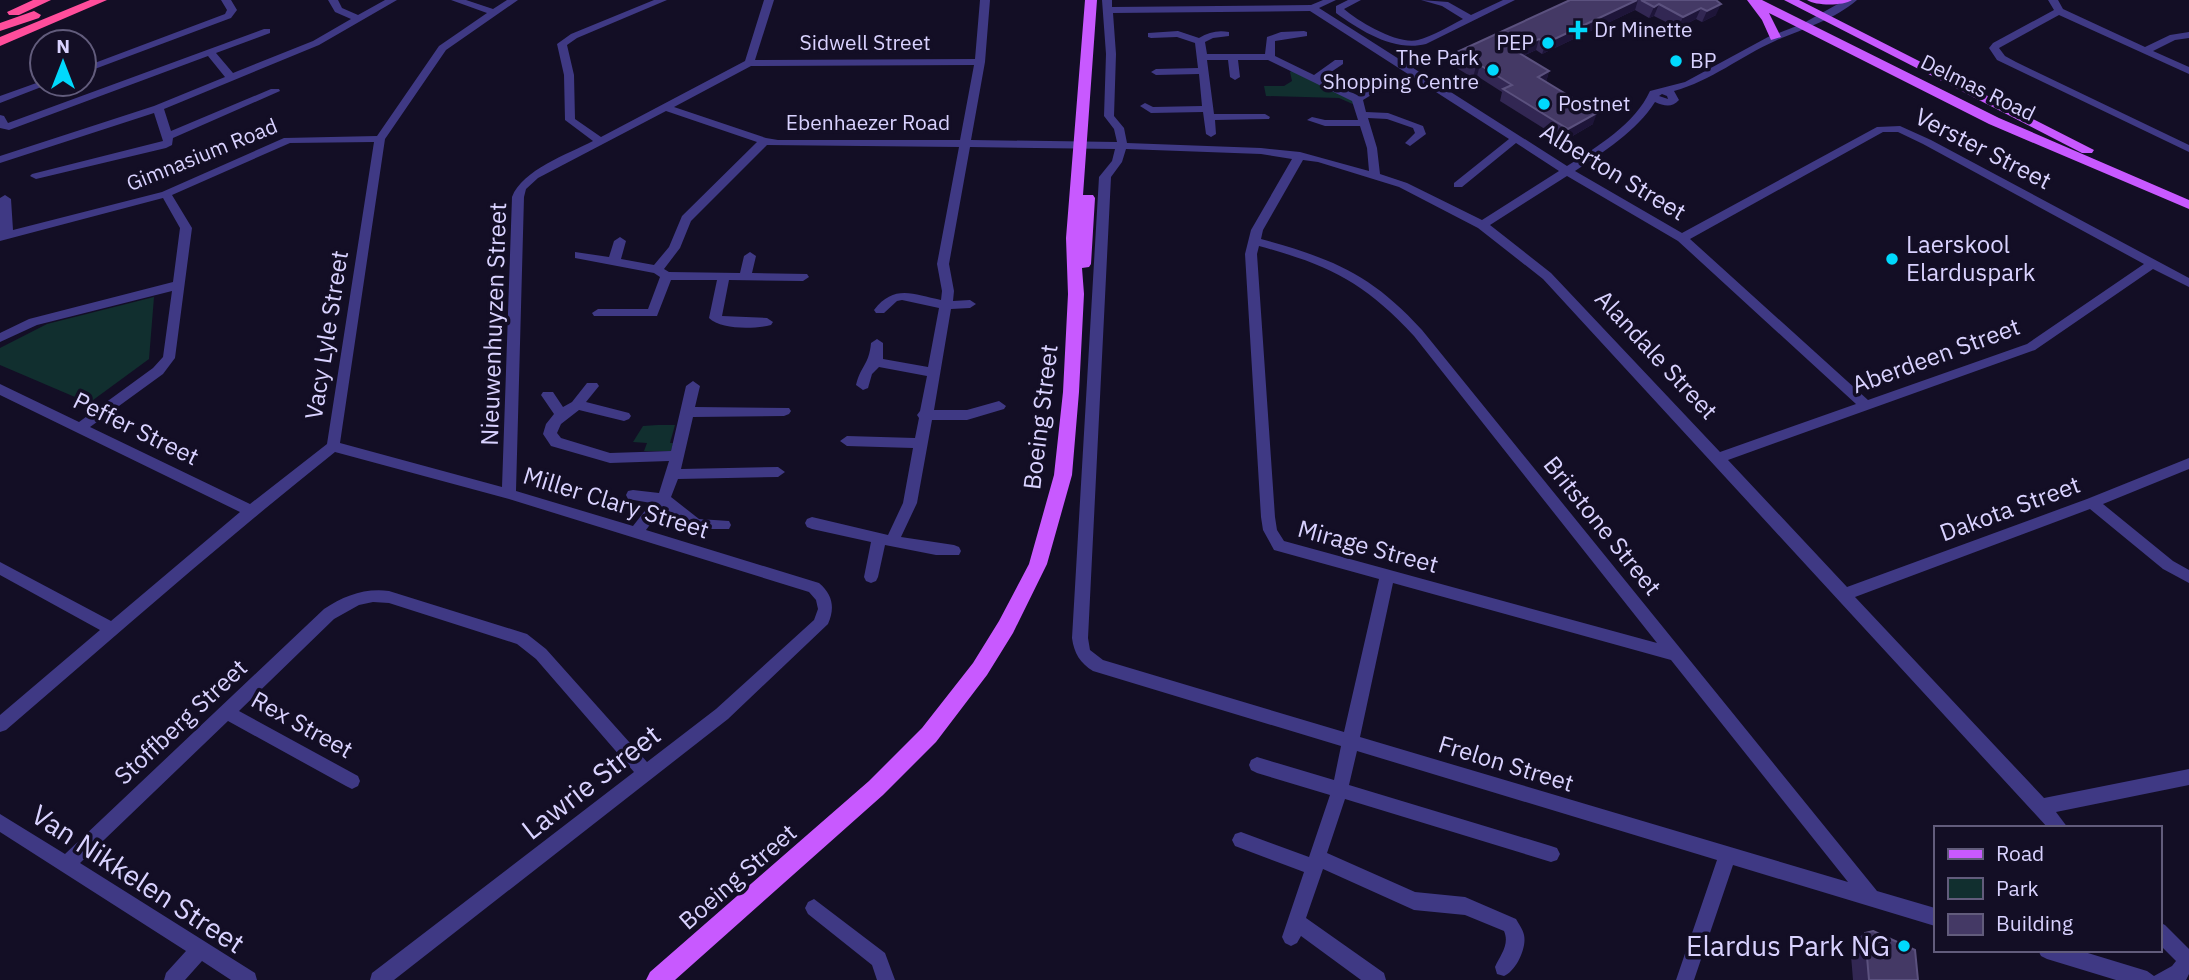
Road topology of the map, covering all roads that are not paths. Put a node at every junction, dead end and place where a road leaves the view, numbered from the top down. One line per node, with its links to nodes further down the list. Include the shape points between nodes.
1 (13, 0): 25 (highway)
2 (45, 0): 33 (highway)
3 (101, 0): 27 (highway)
4 (226, 0): 47 (street, via 232,10 228,16)
5 (333, 0): 34 (street, via 338,10)
6 (392, 0): 34 (street)
7 (456, 0): 31 (street)
8 (513, 0): 31 (street, Vacy Lyle Street)
9 (662, 0): 82 (street, via 562,44 569,75 570,120)
10 (769, 0): 53 (street)
11 (985, 0): 54 (street)
12 (1091, 0): 86 (main road, Boeing Street)
13 (1097, 0): 86 (main road, Boeing Street, via 1097,44)
14 (1126, 0): 29 (street)
15 (1331, 0): 28 (street)
16 (1356, 0): 35 (street, via 1339,11 1408,45 1418,45)
17 (1426, 0): 35 (street, via 1445,4)
18 (1510, 0): 35 (street)
19 (1751, 0): 36 (main road, Delmas Road); 43 (main road, via 1764,12)
20 (1790, 0): 32 (main road, Delmas Road)
21 (1813, 0): 22 (main road)
22 (1846, 0)
23 (1852, 0): 32 (street)
24 (2053, 0): 30 (street)
25 (0, 4)
26 (1107, 5): 29 (street); 87 (street, via 1109,116 1121,130)
27 (72, 6): 37 (highway); 45 (highway)
28 (1312, 8): 29 (street); 80 (street, Alberton Street)
29 (1139, 10)
30 (2059, 11): 48 (street); 88 (street, via 1996,45 1996,54)
31 (493, 12): 81 (street, Vacy Lyle Street, via 438,52)
32 (1822, 15): 36 (street); 97 (main road, Delmas Road)
33 (0, 17)
34 (359, 19): 60 (street, via 331,36)
35 (1470, 19)
36 (1805, 26): 43 (street); 97 (main road, Delmas Road, via 1994,121)
37 (0, 27)
38 (267, 31): 49 (street)
39 (1151, 34): 46 (street, via 1178,34)
40 (1226, 34): 46 (street)
41 (1304, 34): 52 (street, via 1270,39)
42 (2189, 35): 48 (street)
43 (1774, 37): 66 (street)
44 (136, 38): 47 (street)
45 (0, 41)
46 (1199, 41): 51 (street)
47 (148, 48): 56 (street)
48 (2144, 51): 58 (street)
49 (209, 52): 60 (street); 76 (street)
50 (1232, 56): 51 (street); 52 (street); 61 (street)
51 (1202, 57): 57 (street)
52 (1270, 57): 62 (street)
53 (749, 62): 54 (street, Sidwell Street); 70 (street, Nieuwenhuyzen Street)
54 (980, 62): 84 (street)
55 (1339, 62): 62 (street)
56 (98, 65)
57 (1204, 71): 59 (street); 72 (street)
58 (2189, 71)
59 (1156, 72)
60 (230, 76): 71 (street)
61 (1235, 77)
62 (1316, 78): 67 (street)
63 (1364, 82): 67 (street, via 1377,87)
64 (28, 90): 68 (street)
65 (275, 91): 79 (street)
66 (1670, 97): 77 (street); 77 (street, via 1656,92)
67 (1357, 99): 74 (street)
68 (0, 100)
69 (1145, 106): 72 (street)
70 (664, 107): 82 (street, Nieuwenhuyzen Street); 83 (street, Ebenhaezer Road)
71 (158, 108): 79 (street); 90 (street)
72 (1209, 113): 73 (street); 78 (street)
73 (1265, 117)
74 (1364, 119): 75 (street); 85 (street, via 1388,116 1418,126 1421,134); 92 (street)
75 (1312, 120)
76 (2, 125)
77 (1626, 127): 91 (street)
78 (1211, 134)
79 (167, 136): 93 (street, via 168,143 162,146)
80 (1516, 138): 91 (street, Alberton Street); 94 (street)
81 (380, 139): 95 (street, Gimnasium Road, via 288,140); 138 (street, Vacy Lyle Street)
82 (600, 141): 144 (street, Nieuwenhuyzen Street, via 534,176 519,197)
83 (764, 141): 84 (street, Ebenhaezer Road); 107 (street, via 686,219)
84 (965, 142): 86 (street, Ebenhaezer Road); 114 (street, via 943,264)
85 (1410, 143)
86 (1085, 144): 87 (street, Alandale Street); 190 (main road, Boeing Street, via 1073,237 1075,335 1063,475 1038,564 1006,627 929,735 876,788); 191 (main road, Boeing Street, via 1071,467 1058,522 1030,595 995,659 907,766)
87 (1121, 147): 89 (street, Alandale Street); 161 (street, Boeing Street, via 1117,162 1105,177)
88 (2189, 149)
89 (1300, 155): 92 (street, Alandale Street); 102 (street, Mirage Street)
90 (0, 160)
91 (1568, 172): 98 (street); 100 (street, Alberton Street)
92 (1376, 175): 98 (street, Alandale Street)
93 (36, 176)
94 (1458, 185)
95 (166, 194): 99 (street, Gimnasium Road); 112 (street, via 186,228)
96 (5, 200): 99 (street)
97 (2189, 204)
98 (1482, 225): 140 (street, Alandale Street, via 1555,284)
99 (3, 236)
100 (1682, 238): 106 (street, Verster Street, via 1881,129 1893,128); 129 (street, Alberton Street)
101 (620, 241): 105 (street)
102 (1253, 241): 155 (street, Mirage Street, via 1250,272 1270,530 1279,546); 162 (street, Britstone Street, via 1340,271 1388,301 1419,333)
103 (579, 255): 105 (street)
104 (750, 256): 109 (street)
105 (614, 262): 107 (street)
106 (2153, 263): 111 (street, Verster Street); 129 (street, Aberdeen Street, via 2031,347)
107 (662, 273): 108 (street); 116 (street, via 653,313)
108 (724, 277): 109 (street); 117 (street, via 715,318)
109 (745, 277): 110 (street)
110 (803, 277)
111 (2189, 283)
112 (178, 285): 118 (street, via 33,322); 135 (street, via 167,361)
113 (970, 304): 114 (street)
114 (946, 305): 115 (street, via 902,296); 121 (street)
115 (880, 310)
116 (598, 313)
117 (766, 321)
118 (0, 338)
119 (877, 343): 120 (street)
120 (876, 362): 121 (street); 122 (street, via 866,372)
121 (932, 372): 133 (street)
122 (863, 385)
123 (592, 386): 127 (street)
124 (692, 386): 131 (street)
125 (0, 389): 135 (street, Peffer Street)
126 (548, 395): 132 (street)
127 (577, 404): 132 (street); 134 (street)
128 (999, 406): 133 (street, via 967,415)
129 (1867, 406): 140 (street, Aberdeen Street)
130 (784, 411): 131 (street)
131 (687, 412): 139 (street)
132 (561, 414): 139 (street, via 551,427 556,442 610,458)
133 (924, 415): 137 (street)
134 (624, 416)
135 (81, 428): 148 (street, Peffer Street)
136 (847, 441): 137 (street)
137 (920, 443): 152 (street, via 910,503)
138 (333, 446): 144 (street, Miller Clary Street); 148 (street, Vacy Lyle Street)
139 (677, 456): 143 (street)
140 (1718, 458): 158 (street, Alandale Street)
141 (2189, 463): 147 (street, Dakota Street)
142 (778, 472): 143 (street)
143 (673, 474): 146 (street)
144 (509, 494): 151 (street, Miller Clary Street)
145 (634, 495): 146 (street)
146 (663, 499): 150 (street, via 696,525); 151 (street)
147 (2092, 503): 157 (street); 158 (street, Dakota Street)
148 (251, 511): 160 (street, Vacy Lyle Street)
149 (812, 523): 152 (street)
150 (724, 525)
151 (636, 533): 159 (street, Miller Clary Street, via 814,587 824,599)
152 (886, 539): 153 (street); 156 (street)
153 (954, 551)
154 (0, 568): 160 (street)
155 (1387, 576): 162 (street, Mirage Street); 165 (street)
156 (871, 577)
157 (2189, 577)
158 (1845, 594): 171 (street, Alandale Street)
159 (826, 615): 167 (street, Lawrie Street, via 732,705)
160 (114, 630): 164 (street, Vacy Lyle Street)
161 (1080, 638): 165 (street, Frelon Street, via 1083,655 1099,666)
162 (1675, 654): 179 (street, Britstone Street)
163 (228, 713): 167 (street, Stoffberg Street, via 329,614 355,599 377,595 522,639 541,654); 169 (street, Rex Street); 178 (street, Stoffberg Street)
164 (0, 725)
165 (1352, 743): 170 (street); 176 (street, Frelon Street)
166 (1257, 765): 170 (street)
167 (646, 772): 189 (street, Lawrie Street)
168 (2189, 777): 171 (street)
169 (352, 781)
170 (1340, 789): 175 (street); 177 (street)
171 (2041, 807): 173 (street, Alandale Street)
172 (0, 822): 178 (street, Van Nikkelen Street)
173 (2058, 826)
174 (1241, 840): 177 (street)
175 (1551, 854)
176 (1727, 856): 179 (street, Frelon Street); 194 (street)
177 (1317, 863): 186 (street, via 1414,901 1465,906 1510,925 1515,947); 193 (street, via 1294,929)
178 (66, 865): 183 (street, Van Nikkelen Street)
179 (1871, 897): 181 (street, Frelon Street)
180 (814, 908): 192 (street, via 878,959)
181 (1934, 917)
182 (2161, 933): 185 (street)
183 (199, 950): 187 (street); 188 (street, Van Nikkelen Street)
184 (2054, 952): 195 (street)
185 (2188, 961): 196 (street, via 2179,973)
186 (1504, 967)
187 (173, 980)
188 (248, 980)
189 (379, 980)
190 (658, 980)
191 (667, 980)
192 (886, 980)
193 (1377, 980)
194 (1685, 980)
195 (2147, 980)
196 (2162, 980)

